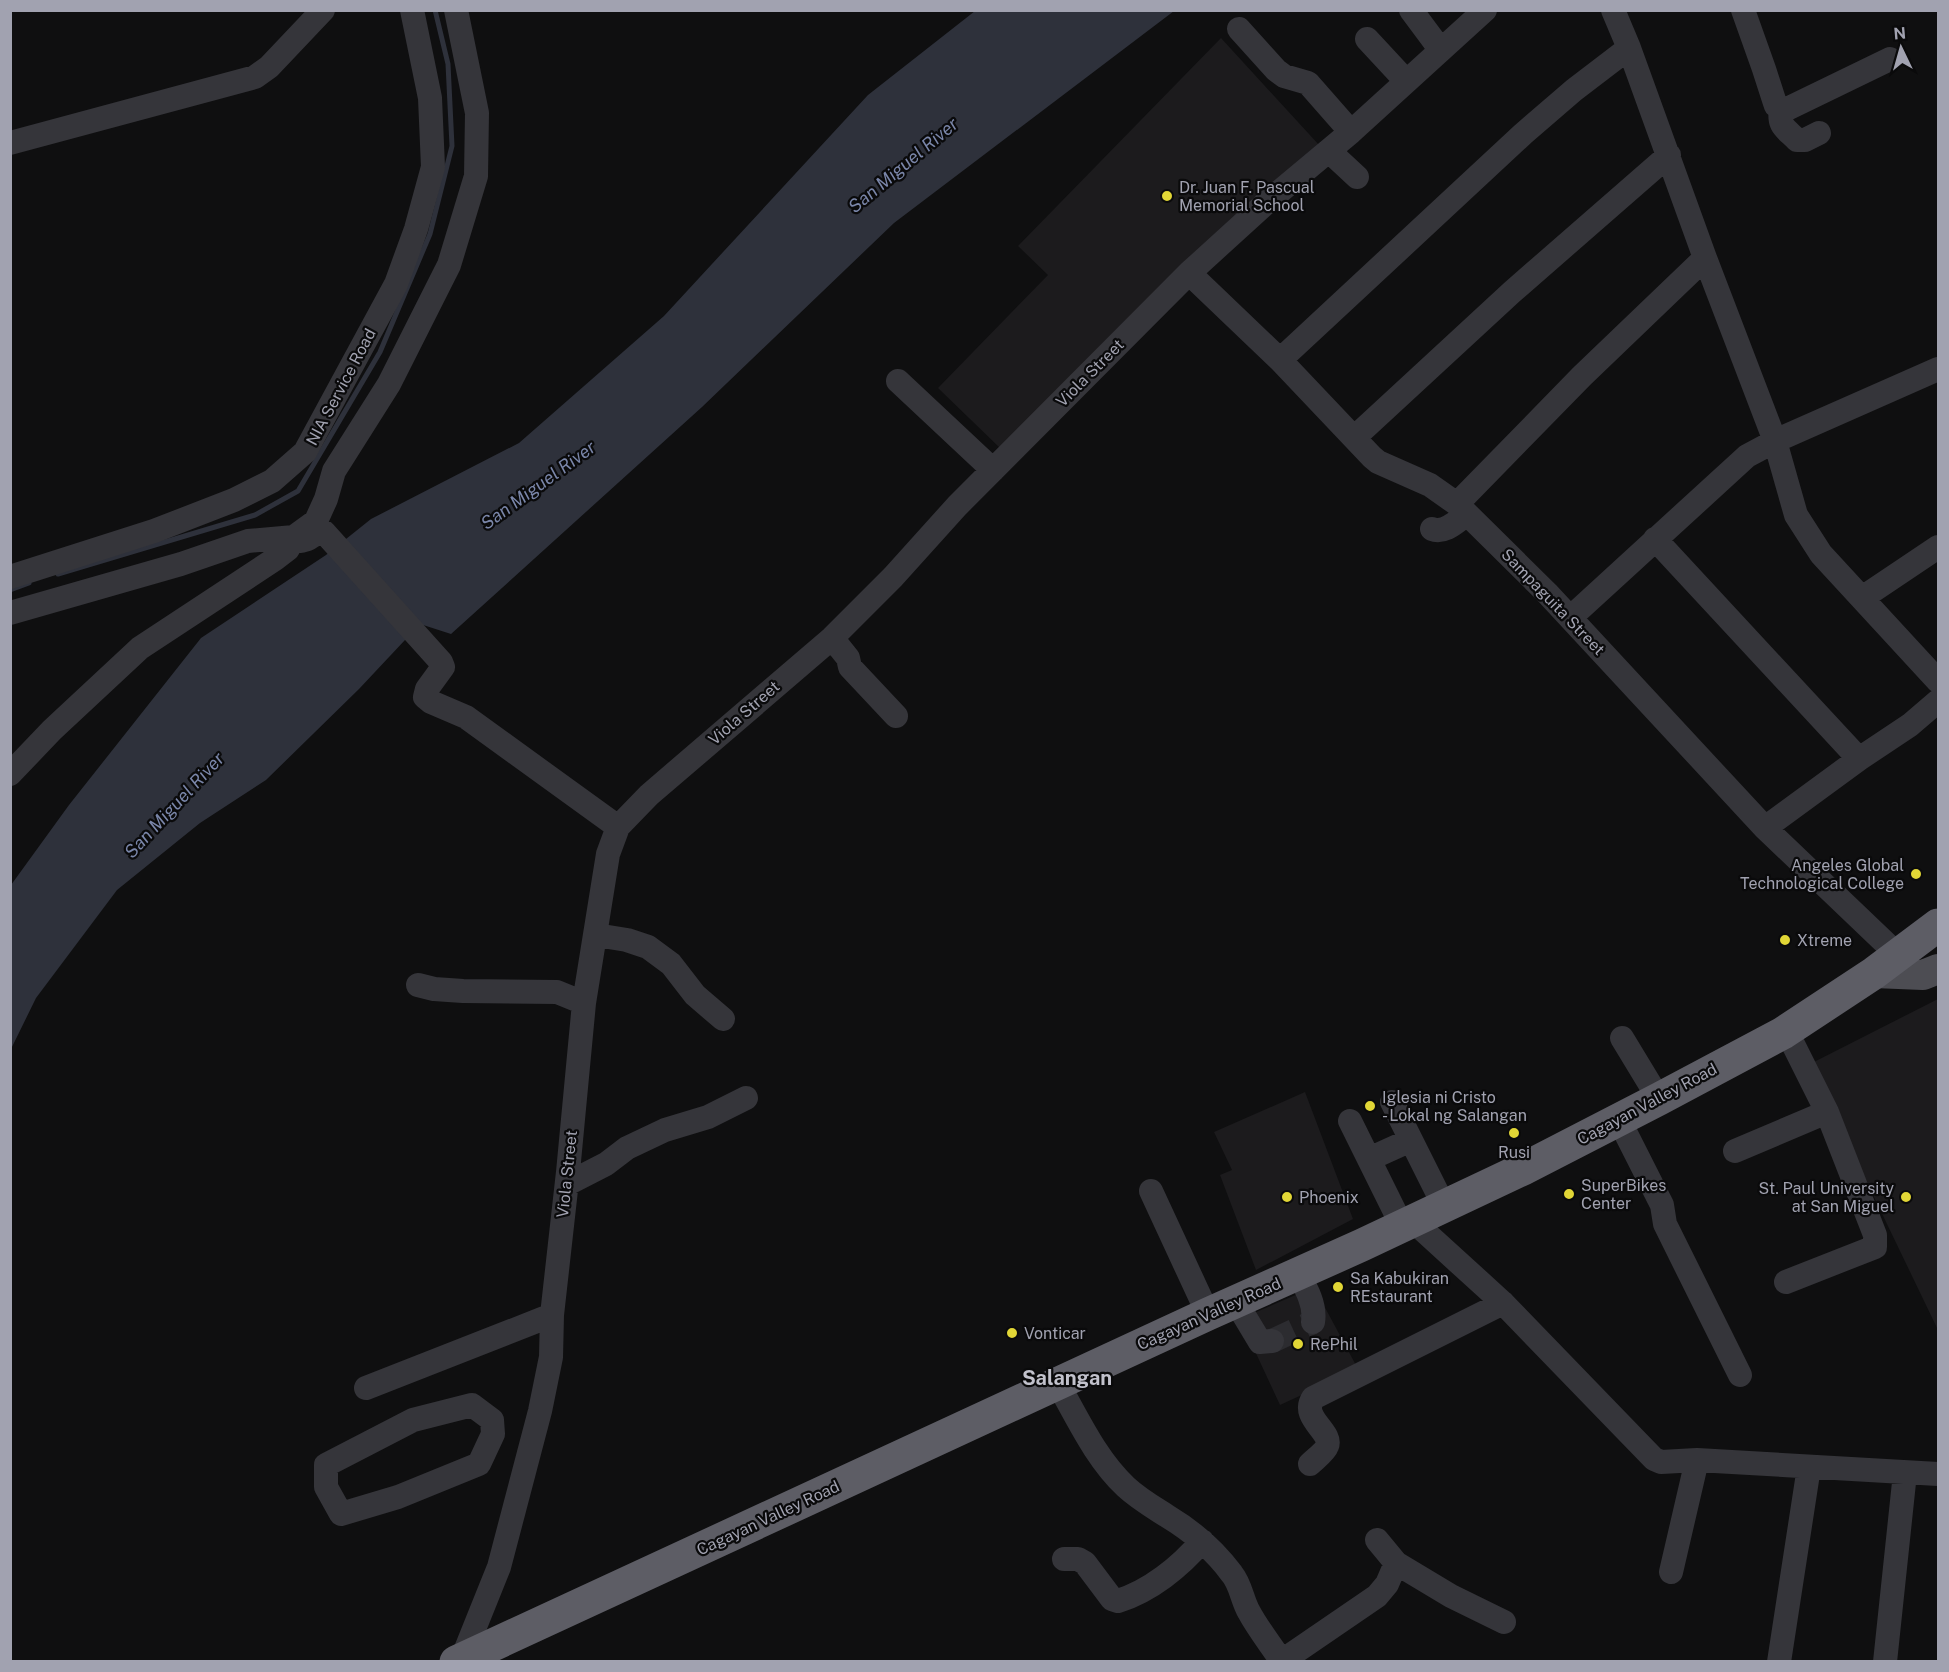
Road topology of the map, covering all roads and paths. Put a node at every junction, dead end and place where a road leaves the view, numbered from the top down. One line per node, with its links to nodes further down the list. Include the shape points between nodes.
1 (323, 10): 17 (street, via 255,77)
2 (412, 10): 28 (street, NIA Service Road, via 430,98 433,167 396,284)
3 (456, 10): 28 (street, via 477,113 476,176 449,265 389,384)
4 (1411, 10): 11 (street)
5 (1485, 10): 11 (street, Viola Street)
6 (1613, 10): 10 (street)
7 (1743, 10): 14 (street, via 1776,106)
8 (1239, 29): 15 (street, via 1276,70 1308,83)
9 (1367, 39): 13 (street)
10 (1629, 48): 19 (street); 23 (street, via 1523,134)
11 (1440, 49): 13 (street, Viola Street)
12 (1890, 59): 14 (street)
13 (1406, 81): 15 (street, Viola Street)
14 (1781, 109): 16 (street, via 1781,125 1797,140)
15 (1351, 132): 18 (street, Viola Street)
16 (1819, 133)
17 (10, 143)
18 (1329, 151): 20 (street); 22 (street, Viola Street)
19 (1669, 155): 21 (street); 26 (street)
20 (1357, 177)
21 (1706, 258): 27 (street); 30 (street, via 1582,376)
22 (1189, 273): 23 (street, Sampaguita Street); 29 (street, Viola Street)
23 (1280, 360): 26 (street, Sampaguita Street)
24 (1938, 369): 27 (street)
25 (898, 381): 29 (street)
26 (1355, 437): 30 (street, Sampaguita Street, via 1378,462 1430,485)
27 (1775, 441): 33 (street, via 1747,456); 36 (street, via 1801,525 1821,554)
28 (319, 462): 32 (street, via 326,499 316,521); 35 (street, NIA Service Road, via 154,531)
29 (993, 470): 39 (street, Viola Street)
30 (1462, 509): 31 (street, via 1443,530); 38 (street, Sampaguita Street)
31 (1432, 529)
32 (294, 537): 37 (street, via 248,541); 44 (street, via 288,549 275,559 140,648); 45 (street, via 301,541 324,532 441,662 443,667 425,697 466,717)
33 (1655, 539): 38 (street); 43 (street)
34 (1938, 547): 36 (street)
35 (10, 577)
36 (1862, 598): 40 (street)
37 (10, 613)
38 (1570, 618): 46 (street, Sampaguita Street)
39 (832, 638): 42 (street, via 848,658 850,667); 45 (street, Viola Street, via 649,795)
40 (1938, 681)
41 (1938, 701): 43 (street)
42 (896, 716)
43 (1859, 759): 46 (street)
44 (10, 774)
45 (618, 827): 48 (street, Viola Street, via 608,854)
46 (1765, 828): 49 (street, Sampaguita Street)
47 (1938, 925): 49 (highway, Cagayan Valley Road)
48 (596, 935): 52 (street, Viola Street); 53 (street, via 648,947 671,964 695,995)
49 (1886, 964): 50 (main road, via 1923,975); 54 (highway, Cagayan Valley Road)
50 (1938, 969)
51 (418, 985): 52 (street, via 453,990 557,992)
52 (584, 1003): 65 (street, Viola Street)
53 (723, 1019)
54 (1784, 1033): 57 (highway, Cagayan Valley Road); 59 (street)
55 (1622, 1038): 57 (street)
56 (746, 1098): 65 (street, via 627,1148)
57 (1659, 1099): 60 (highway, Cagayan Valley Road)
58 (1392, 1102): 62 (street)
59 (1827, 1112): 63 (street); 70 (street, via 1875,1235 1875,1246)
60 (1619, 1120): 67 (highway, Cagayan Valley Road); 76 (street, via 1662,1205 1665,1224)
61 (1350, 1121): 64 (street)
62 (1411, 1140): 64 (street); 67 (street)
63 (1735, 1151)
64 (1369, 1159): 68 (street)
65 (567, 1184): 73 (street, Viola Street)
66 (1151, 1191): 72 (street)
67 (1444, 1206): 68 (highway, Cagayan Valley Road)
68 (1408, 1223): 69 (highway, Cagayan Valley Road); 71 (street)
69 (1298, 1274): 72 (highway, Cagayan Valley Road); 74 (street, via 1308,1292)
70 (1786, 1282)
71 (1503, 1303): 81 (street, via 1654,1459); 82 (street, via 1313,1398 1310,1413 1328,1440)
72 (1222, 1308): 75 (street, via 1260,1342); 77 (highway, Cagayan Valley Road)
73 (552, 1314): 78 (street); 80 (street, Viola Street, via 551,1357)
74 (1314, 1322)
75 (1272, 1341)
76 (1740, 1375)
77 (1058, 1384): 87 (street, via 1096,1450 1125,1487); 92 (highway, Cagayan Valley Road)
78 (366, 1388)
79 (493, 1434): 79 (street, via 492,1420 472,1405 413,1420 327,1466 326,1487 341,1514 398,1497 479,1464); 80 (street)
80 (530, 1444): 92 (street, Viola Street, via 499,1567)
81 (1696, 1460): 83 (street); 90 (street)
82 (1310, 1464)
83 (1809, 1467): 84 (street); 94 (street)
84 (1905, 1473): 85 (street); 95 (street)
85 (1938, 1474)
86 (1377, 1540): 89 (street)
87 (1202, 1541): 88 (street, via 1191,1555 1153,1584 1118,1601 1112,1599 1085,1563); 93 (street, via 1238,1583 1248,1610)
88 (1064, 1559)
89 (1396, 1563): 91 (street); 93 (street, via 1388,1584 1377,1596)
90 (1671, 1572)
91 (1504, 1622)
92 (459, 1660)
93 (1282, 1661)
94 (1779, 1662)
95 (1885, 1662)

